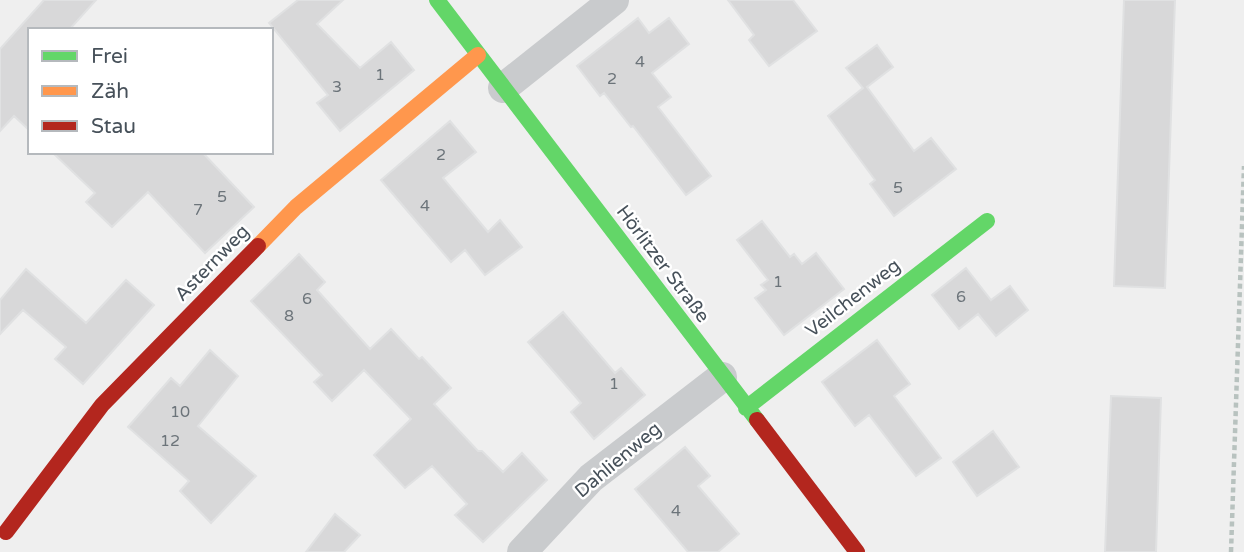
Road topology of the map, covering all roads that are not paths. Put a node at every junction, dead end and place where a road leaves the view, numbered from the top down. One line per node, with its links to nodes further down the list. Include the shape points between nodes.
1 (437, 0): 3 (street, Hörlitzer Straße)
2 (614, 0): 4 (street)
3 (478, 55): 4 (street, Hörlitzer Straße); 8 (street, Asternweg, via 296,207 102,405)
4 (503, 88): 6 (street, Hörlitzer Straße)
5 (987, 221): 7 (street, Veilchenweg)
6 (722, 377): 7 (street, Hörlitzer Straße); 9 (street, Dahlienweg, via 592,478)
7 (746, 408): 10 (street, Hörlitzer Straße)
8 (6, 532)
9 (522, 552)
10 (857, 552)

